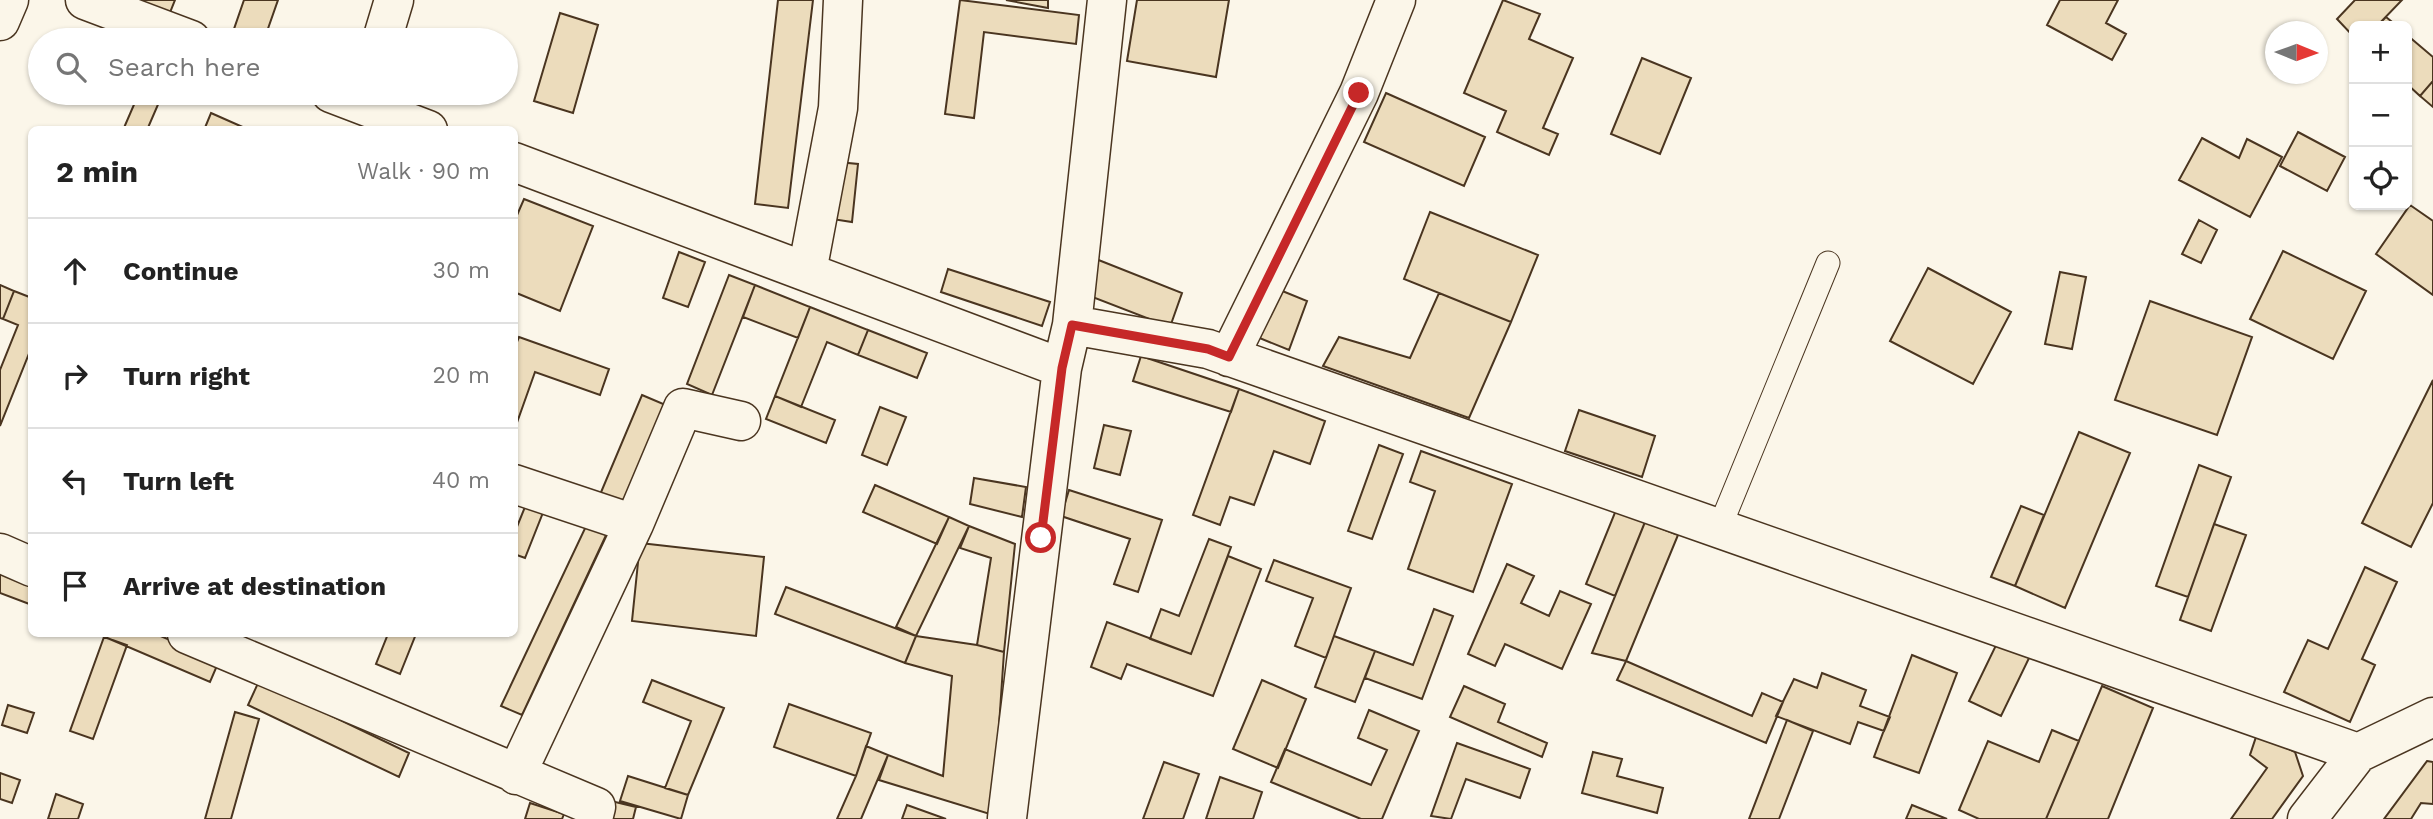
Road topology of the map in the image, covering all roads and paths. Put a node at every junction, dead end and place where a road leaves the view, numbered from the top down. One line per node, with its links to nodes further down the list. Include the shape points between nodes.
1 (9, 0): 7 (street)
2 (85, 0): 8 (street)
3 (394, 0): 9 (street)
4 (843, 0): 14 (street, via 838,108)
5 (1107, 0): 15 (street)
6 (1396, 0): 16 (street, via 1359,93)
7 (0, 21)
8 (159, 28)
9 (386, 28)
10 (371, 105): 11 (street)
11 (419, 126)
12 (518, 164): 14 (street)
13 (1828, 263): 21 (lane)
14 (807, 272): 17 (street)
15 (1072, 325): 16 (street, via 1208,349); 17 (street)
16 (1229, 357): 21 (street)
17 (1062, 368): 28 (street)
18 (741, 421): 20 (street, via 683,408)
19 (518, 485): 20 (street)
20 (634, 524): 27 (street)
21 (1719, 529): 26 (street)
22 (0, 553): 23 (street)
23 (28, 565)
24 (194, 637): 27 (street)
25 (2433, 717): 26 (street)
26 (2358, 753): 30 (street)
27 (516, 775): 29 (street, via 596,807)
28 (1007, 818)
29 (593, 819)
30 (2307, 819)

